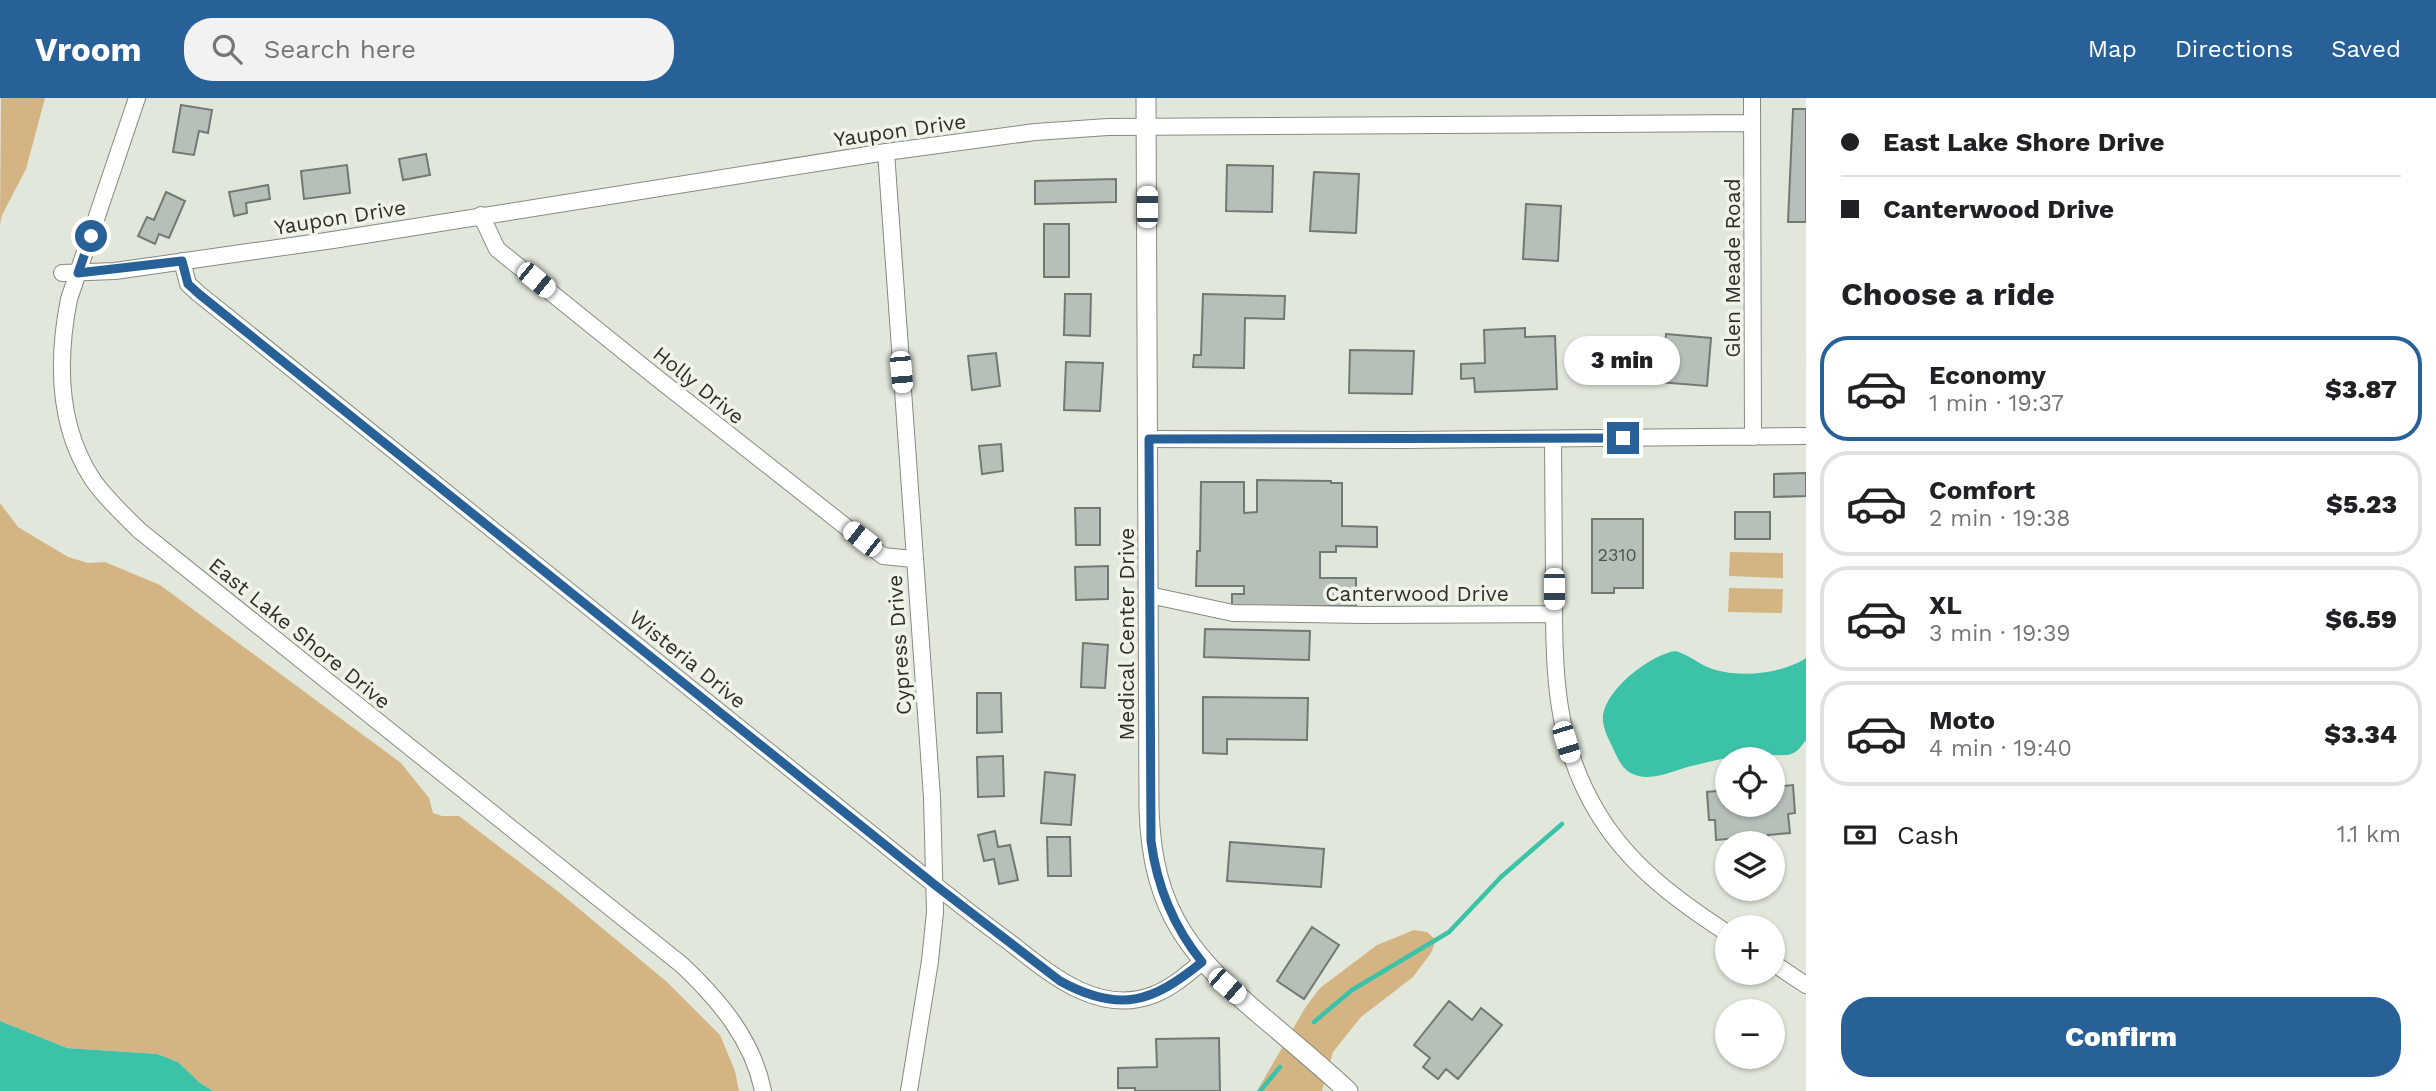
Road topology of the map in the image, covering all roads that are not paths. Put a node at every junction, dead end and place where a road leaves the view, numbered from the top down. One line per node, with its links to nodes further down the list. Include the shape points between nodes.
1 (137, 98): 9 (street, East Lake Shore Drive)
2 (1146, 98): 5 (street, Medical Center Drive)
3 (1752, 98): 4 (street, Glen Meade Road)
4 (1752, 123): 5 (street, Yaupon Drive); 11 (street, Glen Meade Road)
5 (1146, 128): 6 (street, Yaupon Drive, via 1042,131); 12 (street, Medical Center Drive)
6 (886, 152): 7 (street, Yaupon Drive); 14 (street, Cypress Drive)
7 (481, 215): 8 (street, Yaupon Drive); 14 (street, Holly Drive, via 497,248 683,399 883,556)
8 (182, 261): 9 (street, Yaupon Drive); 17 (street, Wisteria Drive, via 188,284 199,294)
9 (70, 273): 22 (street, East Lake Shore Drive, via 61,350 63,398 79,453 111,502 140,531 682,965 723,1008 740,1034)
10 (1806, 436): 11 (street)
11 (1753, 437): 13 (street)
12 (1149, 439): 13 (street); 15 (street, Medical Center Drive)
13 (1553, 439): 16 (street)
14 (913, 559): 17 (street, Cypress Drive)
15 (1149, 595): 16 (street, Canterwood Drive, via 1233,613); 19 (street, Medical Center Drive, via 1153,856 1169,910)
16 (1554, 614): 18 (street, via 1560,717 1587,794 1637,863 1679,901)
17 (935, 885): 19 (street, Wisteria Drive, via 1049,973 1090,995 1123,1000 1153,995); 23 (street, Cypress Drive, via 930,961)
18 (1715, 925)
19 (1202, 962): 24 (street, Medical Center Drive)
20 (1785, 971): 21 (street)
21 (1806, 985)
22 (763, 1091)
23 (909, 1091)
24 (1348, 1091)

